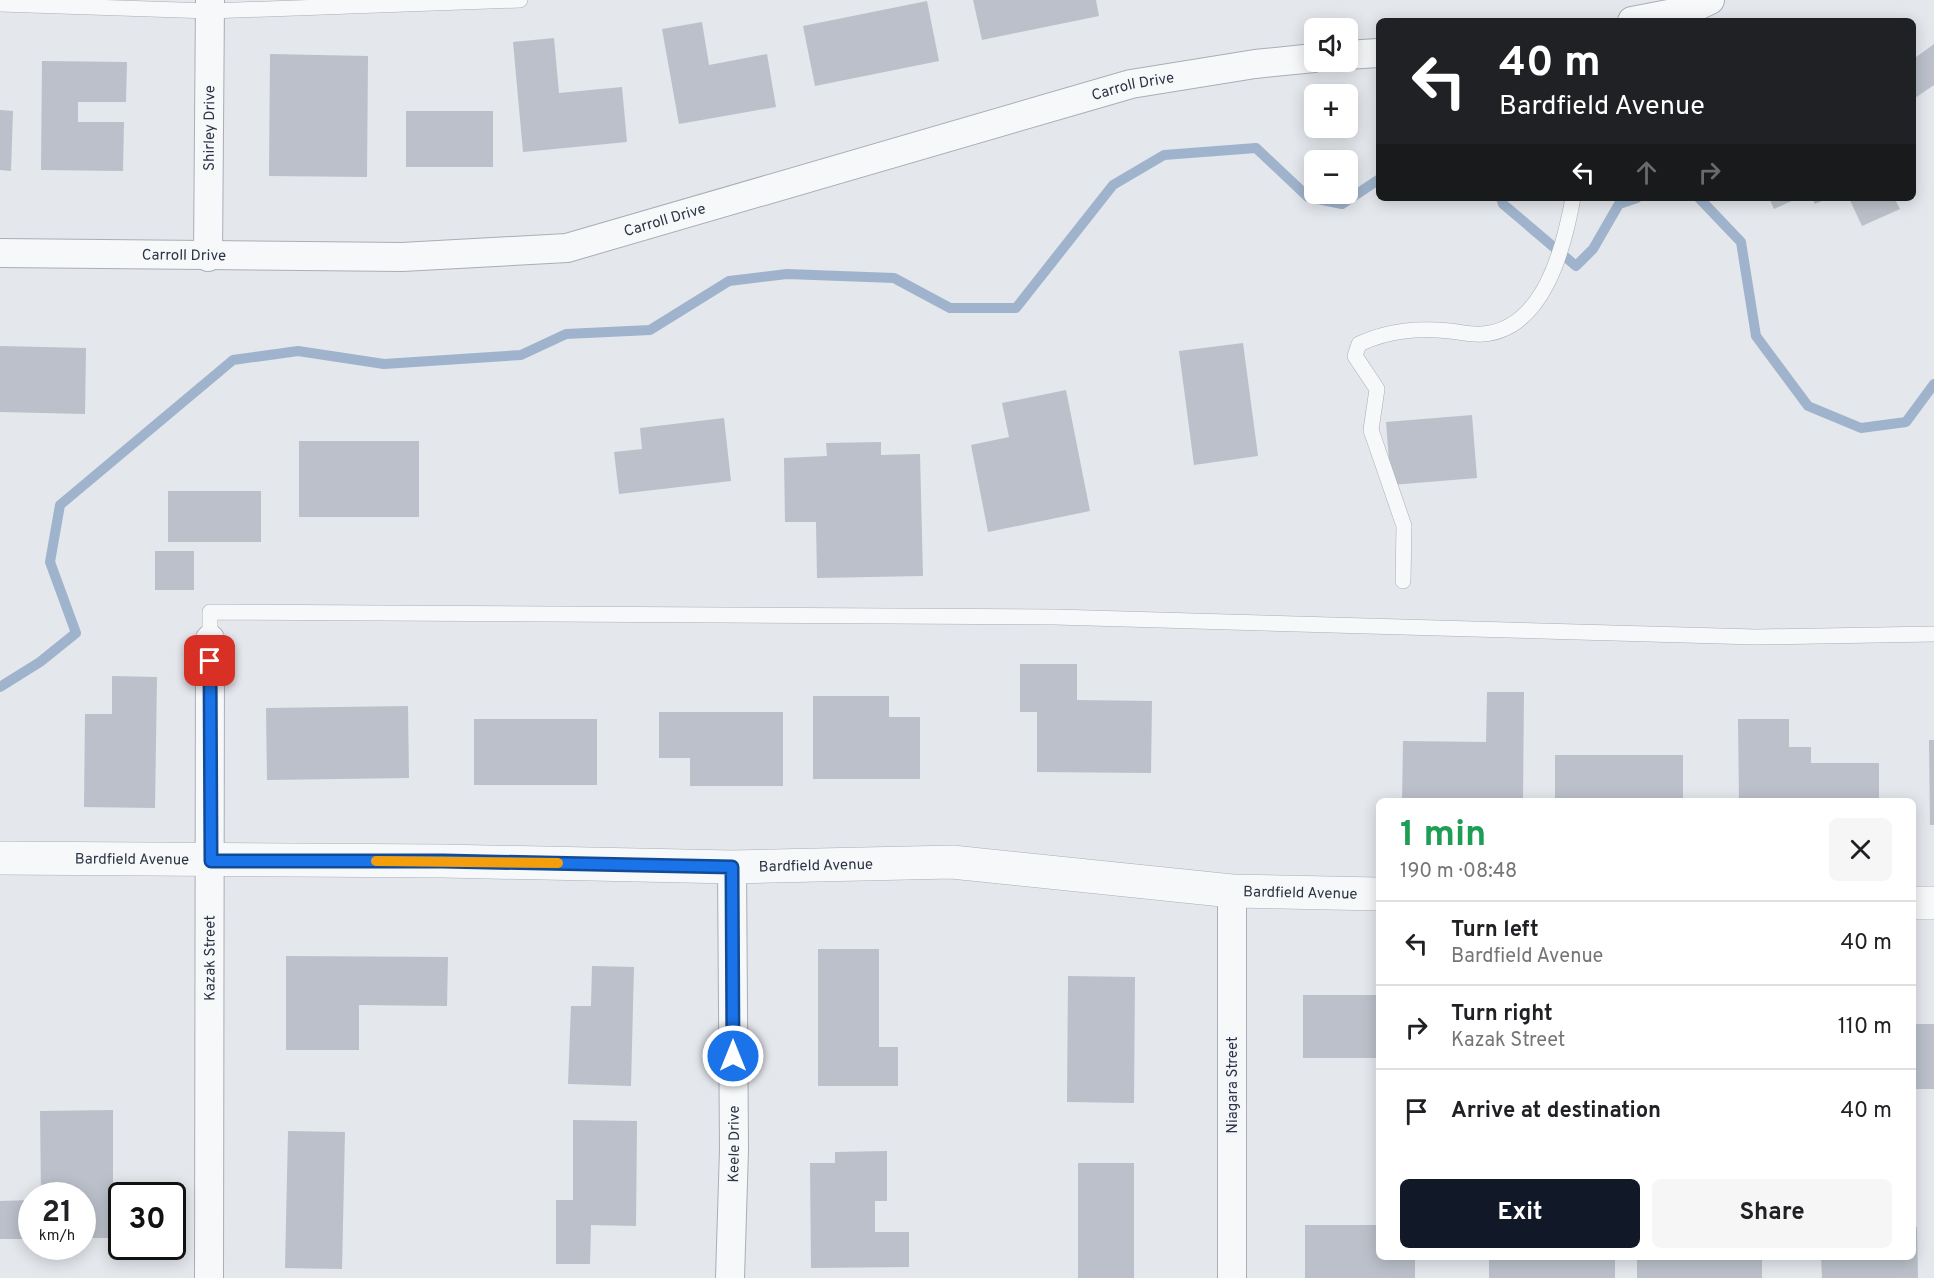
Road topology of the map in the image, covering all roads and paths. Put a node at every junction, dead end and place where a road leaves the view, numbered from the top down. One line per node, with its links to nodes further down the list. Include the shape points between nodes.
1 (520, 0): 4 (lane)
2 (1710, 0): 5 (street, via 1689,10)
3 (0, 4): 4 (lane)
4 (210, 5): 11 (street, Shirley Drive)
5 (1648, 18)
6 (1376, 52): 7 (street)
7 (1358, 54)
8 (1304, 59): 11 (street, Carroll Drive, via 1131,84 567,248 402,257)
9 (1572, 201): 12 (lane, via 1552,274 1530,308 1510,327 1483,334 1407,330 1377,335 1359,344 1355,356 1377,389 1371,430 1404,526)
10 (0, 253): 11 (street, Carroll Drive)
11 (208, 257)
12 (1403, 581)
13 (1934, 634): 14 (lane, via 1756,637 1055,617 210,612)
14 (210, 639): 16 (street, Kazak Street)
15 (0, 858): 16 (street, Bardfield Avenue)
16 (211, 861): 17 (street, Bardfield Avenue); 22 (street, Kazak Street)
17 (732, 867): 18 (street, Bardfield Avenue, via 952,862); 23 (street, Keele Drive, via 734,1150)
18 (1232, 891): 19 (street, Bardfield Avenue); 24 (street, Niagara Street)
19 (1376, 894)
20 (1916, 903): 21 (street)
21 (1934, 903)
22 (209, 1278)
23 (730, 1278)
24 (1232, 1278)

